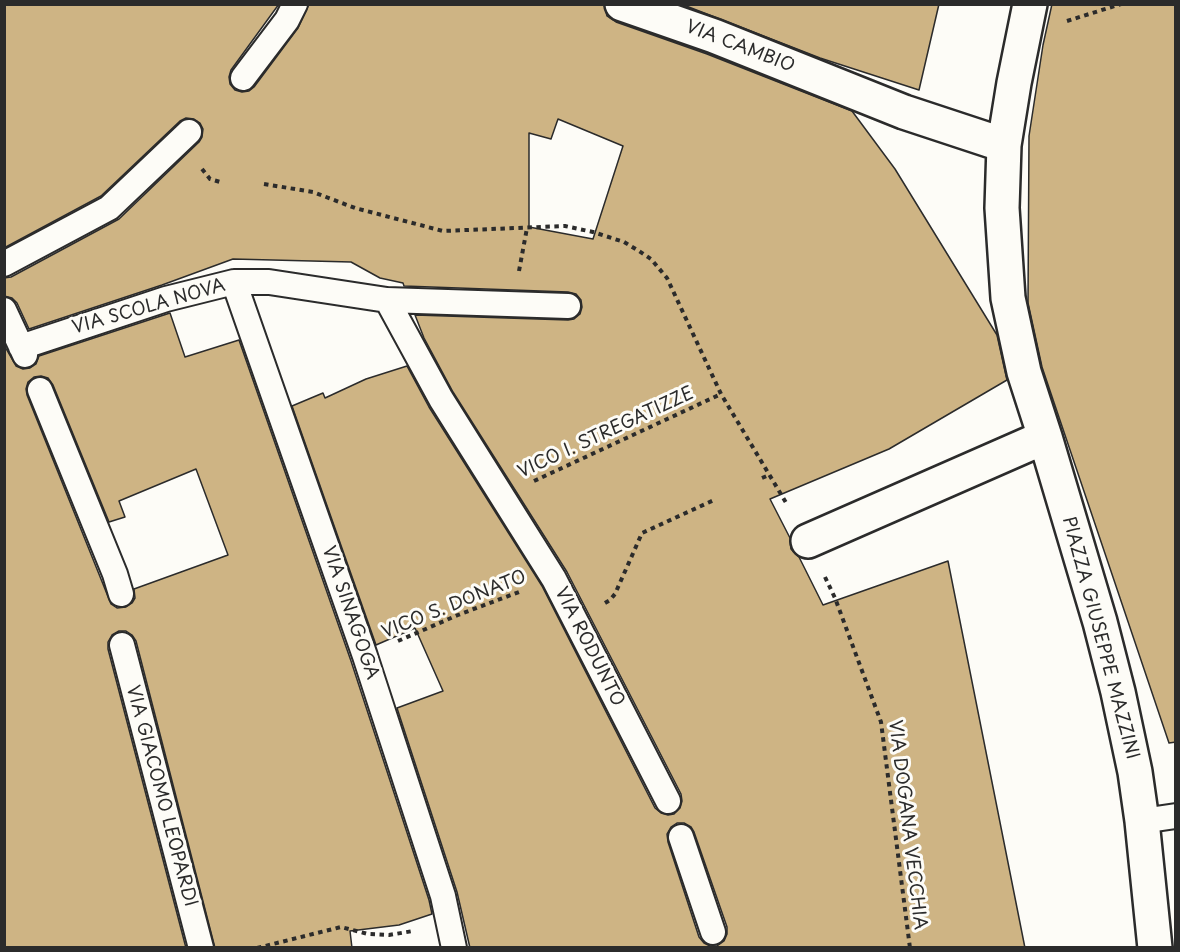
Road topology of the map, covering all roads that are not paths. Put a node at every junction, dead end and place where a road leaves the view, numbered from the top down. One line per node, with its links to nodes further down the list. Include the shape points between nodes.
1 (295, 4): 4 (lane)
2 (622, 4): 6 (street, VIA CAMBIO, via 825,70 904,112)
3 (1027, 19): 6 (street, PIAZZA GIUSEPPE MAZZINI)
4 (243, 78)
5 (189, 132): 7 (lane, via 109,208)
6 (1004, 145): 13 (street, PIAZZA GIUSEPPE MAZZINI, via 1003,250 1008,298 1024,372)
7 (4, 264)
8 (234, 282): 9 (lane, VIA SCOLA NOVA, via 269,282); 11 (lane, VIA SCOLA NOVA, via 166,299 23,351); 23 (lane, VIA SINAGOGA, via 365,656 442,896)
9 (387, 300): 10 (lane, VIA SCOLA NOVA); 17 (lane, VIA RODUNTO, via 441,399 554,579)
10 (568, 306)
11 (4, 310)
12 (40, 390): 15 (lane)
13 (1045, 437): 14 (street); 19 (street, PIAZZA GIUSEPPE MAZZINI, via 1118,692)
14 (808, 541)
15 (121, 594)
16 (123, 645): 22 (lane, VIA GIACOMO LEOPARDI)
17 (668, 801)
18 (1176, 816): 19 (lane)
19 (1142, 821): 24 (street, PIAZZA GIUSEPPE MAZZINI)
20 (681, 837): 21 (lane)
21 (713, 932)
22 (201, 948)
23 (454, 948)
24 (1155, 948)

